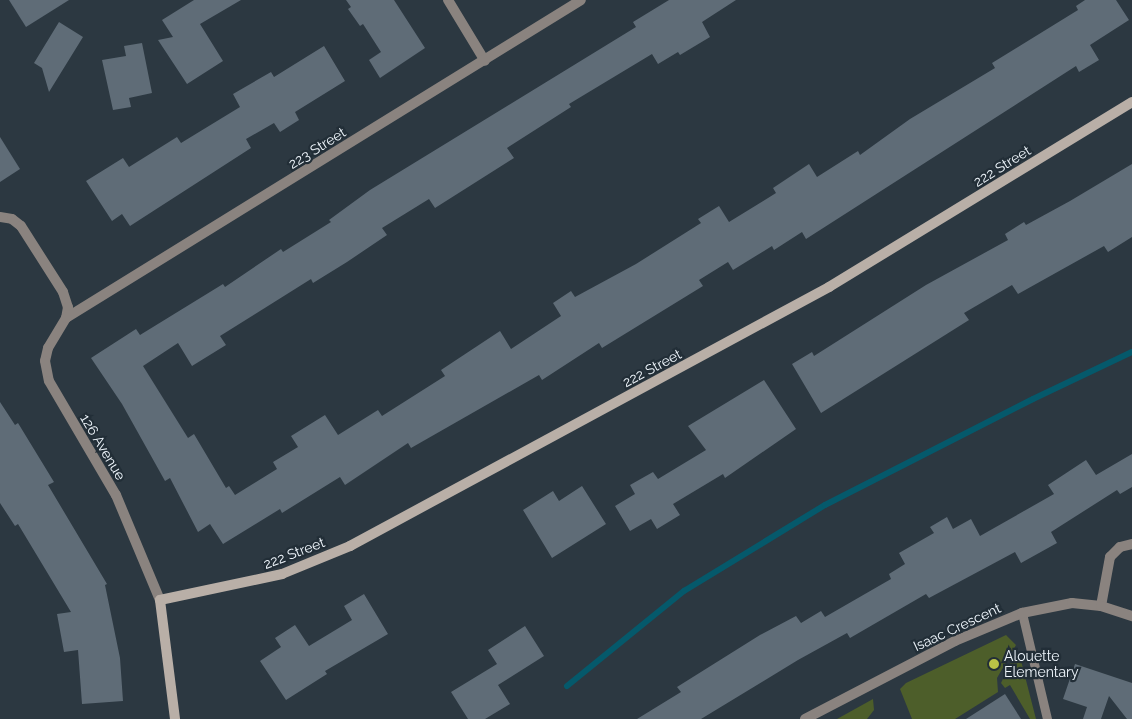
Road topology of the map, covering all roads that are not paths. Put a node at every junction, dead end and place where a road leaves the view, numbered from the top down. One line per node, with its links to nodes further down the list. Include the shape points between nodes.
1 (448, 0): 3 (street)
2 (581, 0): 3 (street, 223 Street)
3 (485, 61): 6 (street, 223 Street)
4 (1132, 102): 8 (street, 222 Street, via 829,287 350,546 282,574)
5 (0, 217): 6 (street, via 12,219 30,238 64,292)
6 (66, 318): 8 (street, 126 Avenue, via 48,348 45,361 49,381 120,503)
7 (1132, 544): 9 (street, via 1120,547 1110,557)
8 (160, 600): 12 (street, 126 Avenue)
9 (1101, 606): 10 (street, Isaac Crescent, via 1072,603); 11 (street, Isaac Crescent)
10 (1022, 613): 13 (street, Isaac Crescent, via 955,641); 14 (lane)
11 (1132, 616)
12 (175, 719)
13 (805, 719)
14 (1047, 719)

